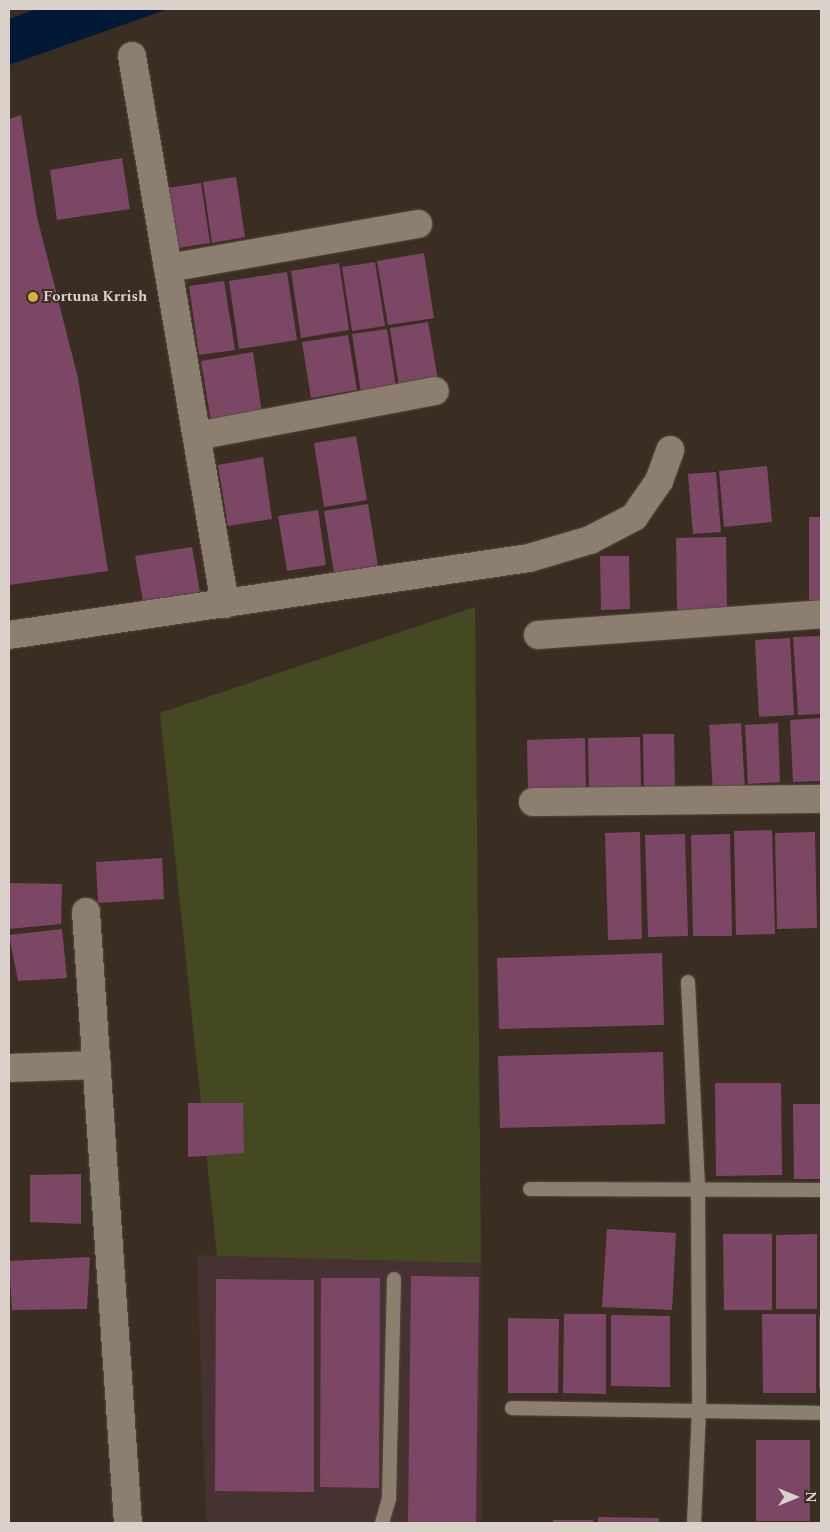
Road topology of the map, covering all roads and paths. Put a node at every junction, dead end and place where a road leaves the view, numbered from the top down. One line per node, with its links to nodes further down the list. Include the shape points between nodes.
1 (132, 56): 3 (street)
2 (418, 224): 3 (street)
3 (168, 268): 5 (street)
4 (435, 391): 5 (street)
5 (196, 436): 7 (street)
6 (670, 450): 7 (street, via 659,481 634,517 590,540 529,558)
7 (225, 604): 9 (street)
8 (821, 614): 10 (street)
9 (9, 635)
10 (538, 635)
11 (821, 799): 12 (street)
12 (534, 802)
13 (86, 912): 15 (street)
14 (688, 982): 17 (lane)
15 (97, 1065): 16 (street); 24 (street)
16 (9, 1068)
17 (698, 1187): 18 (lane); 19 (lane); 22 (lane)
18 (530, 1189)
19 (821, 1190)
20 (394, 1279): 25 (lane, via 389,1499)
21 (512, 1408): 22 (lane)
22 (699, 1409): 23 (lane); 26 (lane)
23 (821, 1413)
24 (128, 1523)
25 (382, 1523)
26 (694, 1523)

